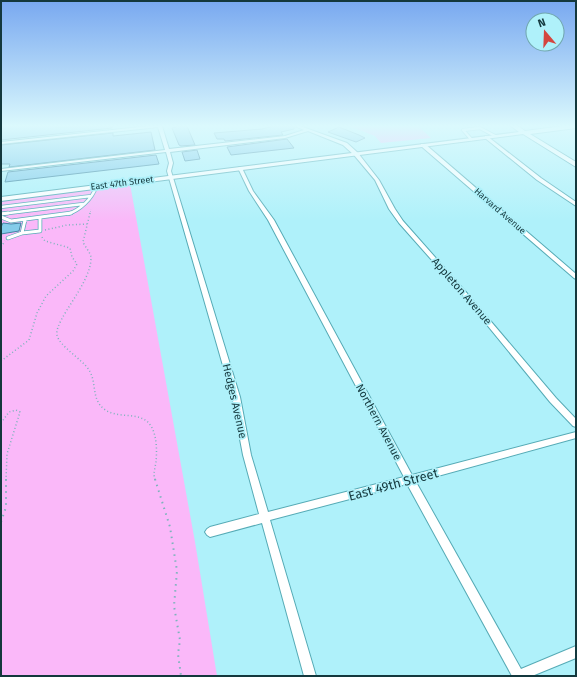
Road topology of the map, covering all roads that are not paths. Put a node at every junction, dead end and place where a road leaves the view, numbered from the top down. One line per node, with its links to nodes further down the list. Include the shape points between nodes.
1 (109, 158): 10 (street)
2 (169, 158): 11 (street, Hedges Avenue, via 169,172)
3 (326, 158): 9 (main road, East 47th Street)
4 (359, 158): 24 (street, Appleton Avenue, via 377,180 401,222)
5 (437, 158): 23 (street, Harvard Avenue)
6 (514, 158): 16 (street, via 539,179)
7 (564, 158): 8 (main road)
8 (576, 165)
9 (240, 168): 11 (main road, East 47th Street); 26 (street, Northern Avenue, via 251,191 271,220)
10 (1, 170)
11 (172, 177): 12 (main road, East 47th Street); 27 (street, Hedges Avenue, via 236,397 247,455)
12 (96, 187): 13 (lane); 14 (main road, East 47th Street)
13 (91, 196): 15 (lane); 17 (lane)
14 (1, 199)
15 (83, 204): 18 (lane); 19 (lane, via 69,214)
16 (576, 204)
17 (1, 207)
18 (1, 215): 20 (lane, via 11,220)
19 (40, 218): 20 (lane); 21 (lane, via 40,231)
20 (25, 220): 21 (lane)
21 (22, 233): 22 (lane)
22 (8, 238)
23 (576, 278)
24 (576, 424)
25 (576, 435): 26 (street, East 49th Street)
26 (410, 480): 27 (street, East 49th Street); 31 (street, Northern Avenue)
27 (265, 518): 28 (street, East 49th Street); 30 (street, Hedges Avenue)
28 (210, 532)
29 (576, 652): 31 (street)
30 (310, 676)
31 (518, 676)

